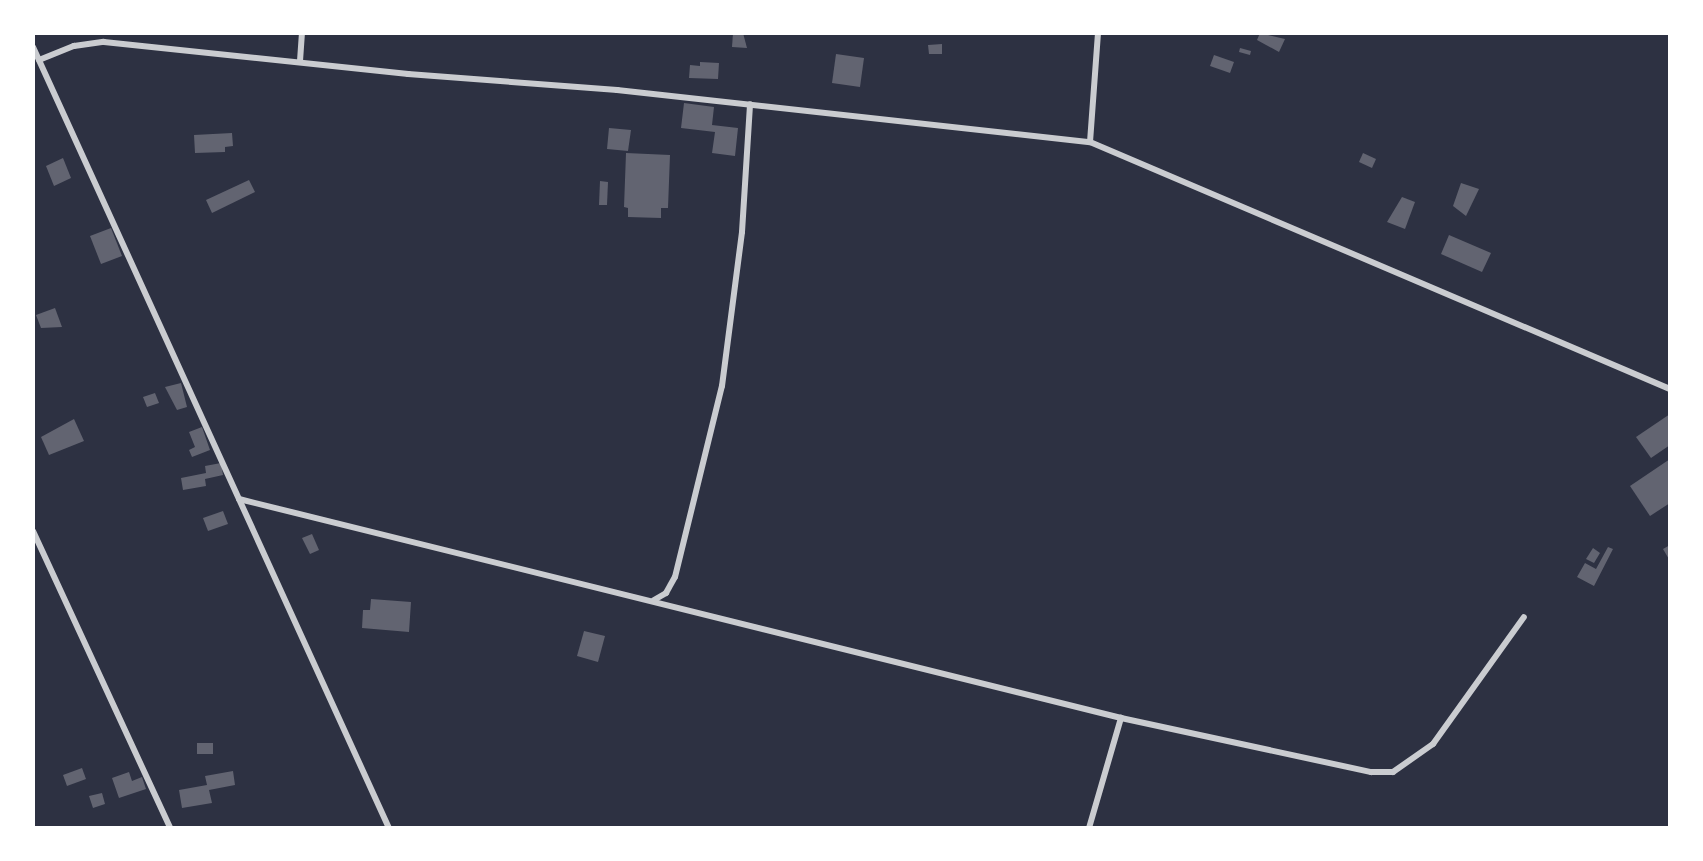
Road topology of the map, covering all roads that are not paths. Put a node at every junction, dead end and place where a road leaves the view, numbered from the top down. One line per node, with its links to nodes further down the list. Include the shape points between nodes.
1 (302, 33): 5 (street)
2 (1098, 33): 7 (street)
3 (33, 47): 4 (street)
4 (39, 60): 5 (street, via 74,46 104,42); 9 (street)
5 (300, 61): 6 (street)
6 (750, 104): 7 (street); 11 (street, via 738,265 722,386 675,578 666,593)
7 (1090, 142): 8 (street)
8 (1670, 389)
9 (239, 499): 11 (street); 15 (street)
10 (33, 531): 14 (street)
11 (653, 601): 13 (street)
12 (1524, 617): 13 (street, via 1433,744 1393,772 1351,771)
13 (1121, 718): 16 (street)
14 (170, 828)
15 (389, 828)
16 (1089, 828)

